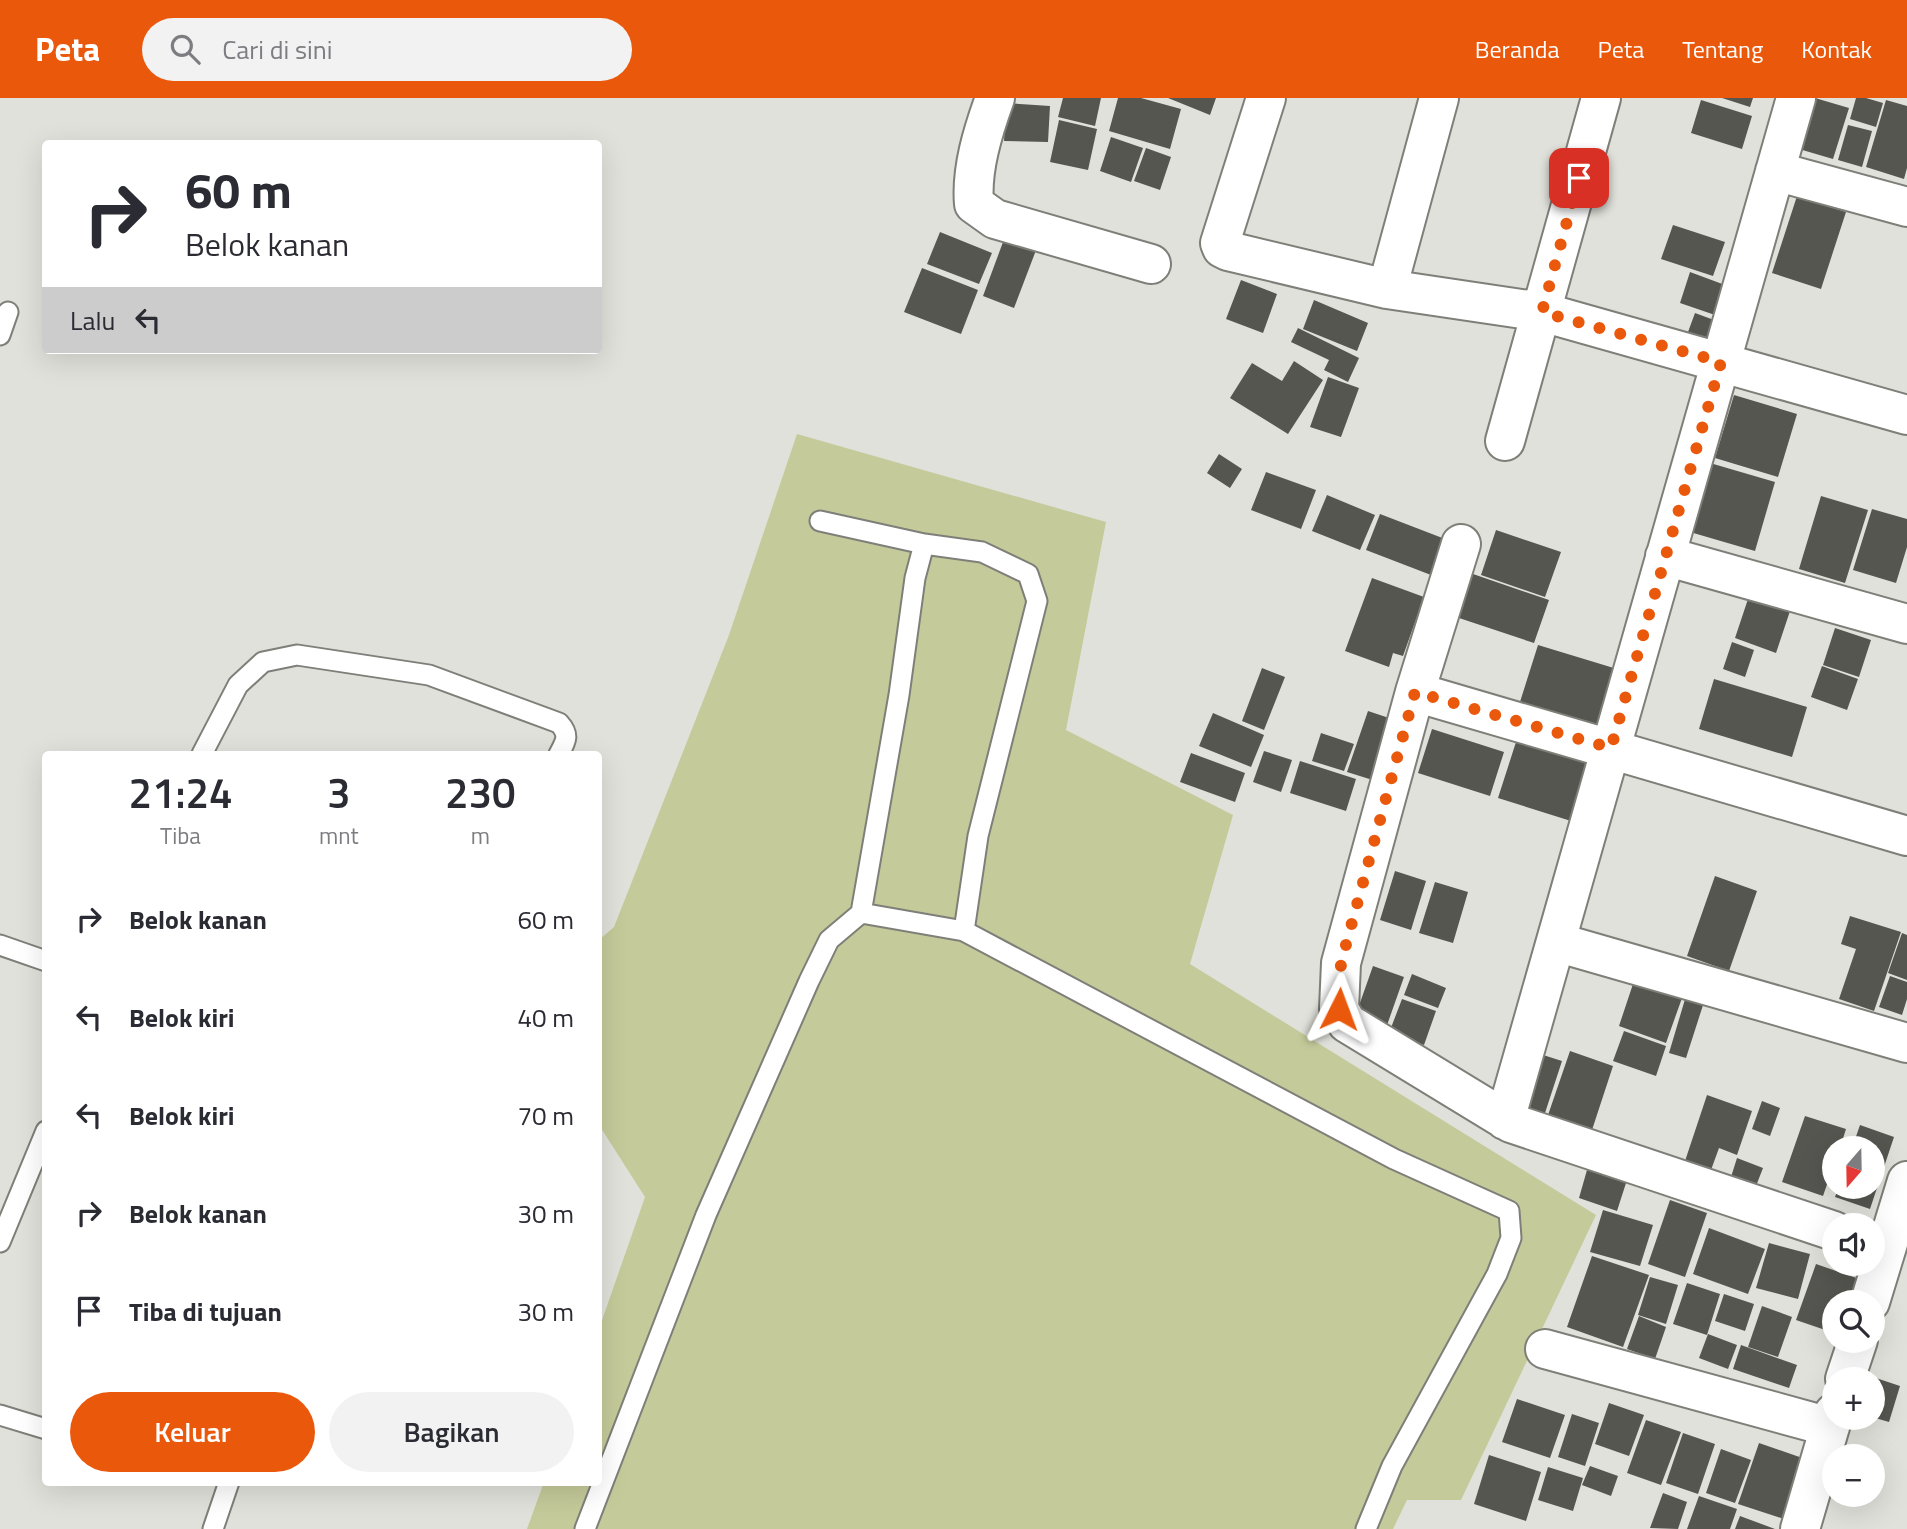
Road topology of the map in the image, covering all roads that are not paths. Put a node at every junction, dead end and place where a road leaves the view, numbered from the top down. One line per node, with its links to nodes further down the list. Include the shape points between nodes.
1 (995, 98): 8 (street, via 972,183 974,204 995,219)
2 (1266, 98): 9 (street, via 1222,248)
3 (1439, 98): 9 (street)
4 (1601, 98): 11 (street)
5 (1796, 98): 6 (street)
6 (1775, 171): 7 (street); 13 (street)
7 (1907, 208)
8 (1151, 264)
9 (1387, 289): 11 (street)
10 (8, 312): 12 (lane)
11 (1542, 312): 13 (street); 15 (street)
12 (0, 335)
13 (1721, 362): 14 (street); 19 (street)
14 (1907, 415)
15 (1505, 441)
16 (820, 521): 17 (lane)
17 (924, 544): 26 (lane); 27 (lane, via 982,552 1028,574 1037,601 978,836)
18 (1461, 544): 21 (street)
19 (1665, 556): 20 (street); 22 (street)
20 (1907, 625)
21 (1415, 692): 22 (street); 32 (street, via 1341,963 1339,1009 1347,1023)
22 (1611, 748): 25 (street); 28 (street)
23 (204, 751): 24 (lane, via 239,685 263,662 296,655 429,675 559,723 567,737)
24 (560, 751)
25 (1907, 836)
26 (861, 914): 27 (lane); 43 (lane, via 829,940 809,981 706,1215)
27 (964, 930): 48 (lane, via 1394,1159 1509,1211 1511,1238 1497,1275 1392,1466)
28 (1556, 942): 31 (street); 32 (street)
29 (0, 945): 30 (lane)
30 (42, 960)
31 (1907, 1043)
32 (1505, 1120): 35 (street)
33 (42, 1141): 37 (lane)
34 (1907, 1181): 36 (street)
35 (1822, 1227)
36 (1885, 1234)
37 (0, 1242)
38 (1545, 1349): 40 (street)
39 (0, 1415): 41 (lane)
40 (1822, 1418)
41 (42, 1428)
42 (1829, 1430): 49 (street)
43 (602, 1485)
44 (222, 1486): 46 (lane)
45 (602, 1486): 47 (lane)
46 (213, 1529)
47 (585, 1529)
48 (1366, 1529)
49 (1800, 1529)

